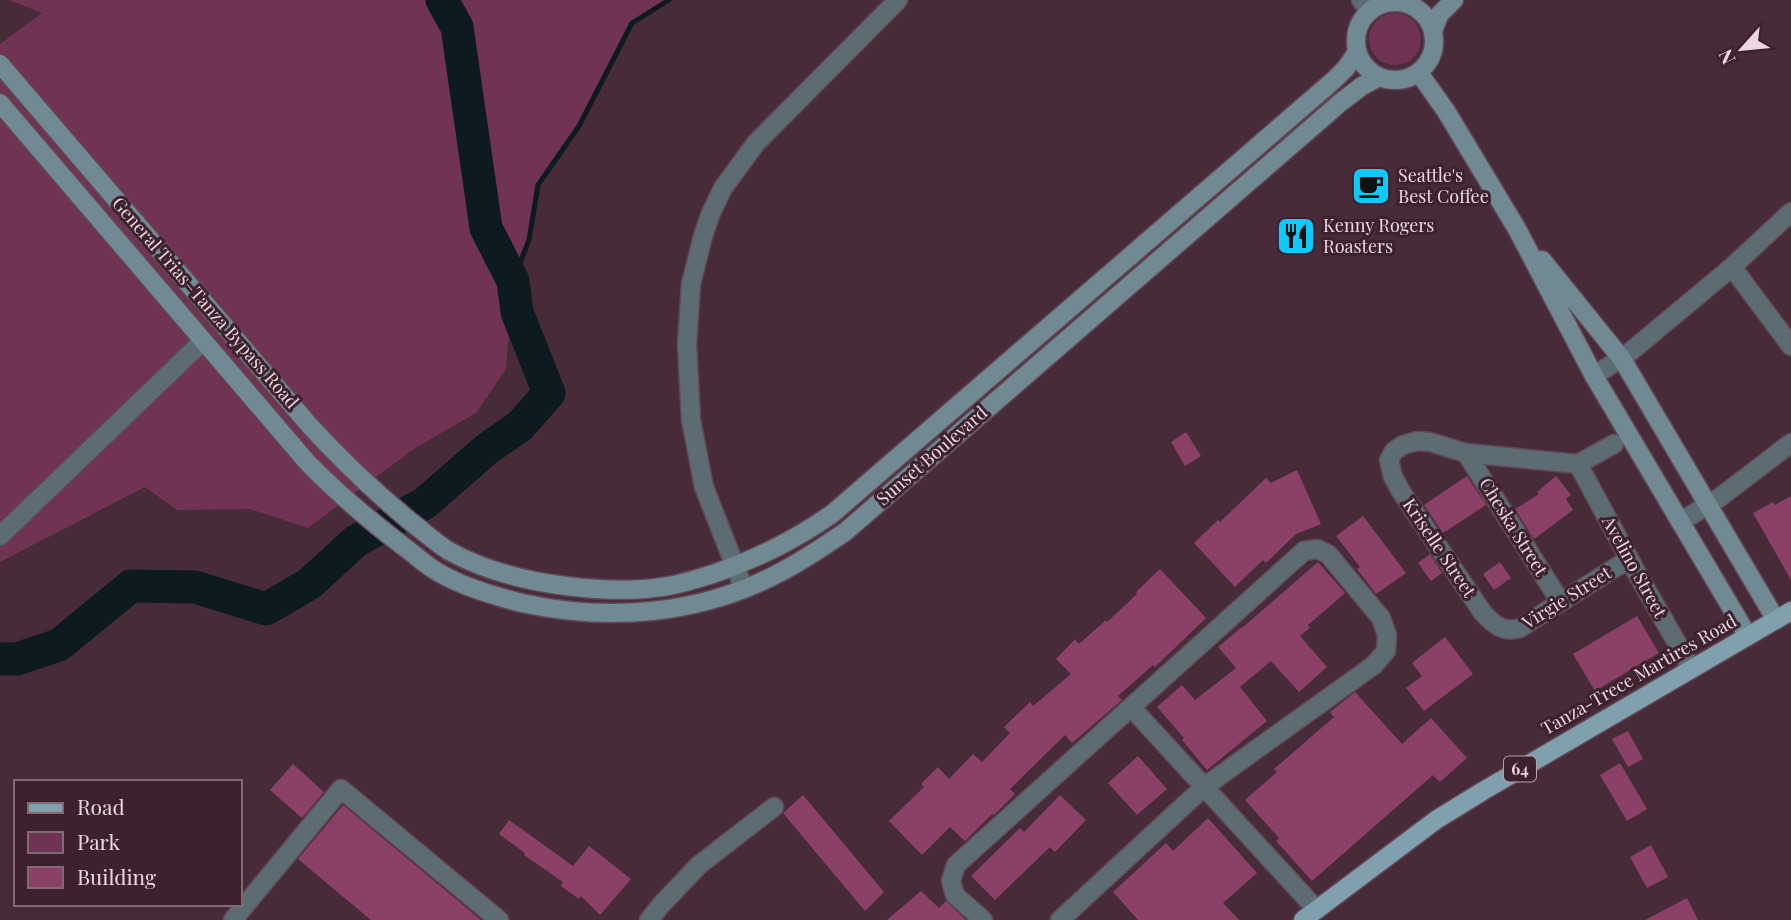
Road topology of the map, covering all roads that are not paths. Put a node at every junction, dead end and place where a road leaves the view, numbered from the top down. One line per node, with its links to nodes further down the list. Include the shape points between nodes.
1 (898, 0): 28 (street, via 756,143 723,188 703,236 691,284 691,420 704,487)
2 (1454, 0): 5 (main road, via 1439,15)
3 (1411, 2): 4 (main road); 5 (main road)
4 (1365, 5): 6 (main road)
5 (1433, 31): 8 (main road, via 1431,58)
6 (1357, 51): 9 (main road, via 1365,67); 28 (main road, Sunset Boulevard, via 1334,80 832,514 766,554)
7 (0, 64): 24 (main road, General Trias–Tanza Bypass Road, via 310,426 375,493)
8 (1419, 73): 9 (main road, via 1400,80); 12 (main road)
9 (1379, 77): 29 (main road, Sunset Boulevard, via 1341,102 845,532 785,570)
10 (0, 103): 14 (main road, General Trias–Tanza Bypass Road)
11 (1791, 212): 13 (street)
12 (1517, 229): 16 (main road); 17 (main road)
13 (1732, 267): 15 (street); 16 (street)
14 (204, 341): 25 (street); 26 (main road, General Trias–Tanza Bypass Road, via 342,498)
15 (1791, 346)
16 (1622, 359): 17 (street); 22 (main road)
17 (1594, 376): 23 (main road)
18 (1791, 443): 22 (street)
19 (1614, 444): 21 (street)
20 (1466, 453): 21 (street); 30 (street, Cheska Street); 32 (street, Kriselle Street, via 1417,441 1394,451 1389,460 1402,493 1483,613)
21 (1578, 464): 27 (street, Avelino Street)
22 (1708, 505): 23 (street); 31 (main road)
23 (1680, 522): 33 (main road)
24 (422, 531): 28 (main road, Sunset Boulevard, via 449,551 511,576 569,587 662,587)
25 (0, 536)
26 (407, 549): 29 (main road, Sunset Boulevard, via 433,569 501,598 589,613 666,611)
27 (1629, 559): 30 (street, Virgie Street); 34 (street, Avelino Street)
28 (735, 566): 29 (street)
29 (744, 589)
30 (1560, 601): 32 (street, Virgie Street, via 1520,628)
31 (1784, 616): 33 (main road, Tanza-Trece Martires Road / 64)
32 (1502, 629)
33 (1748, 636): 34 (main road, Tanza-Trece Martires Road / 64)
34 (1692, 669): 38 (main road, Tanza-Trece Martires Road / 64, via 1436,820)
35 (1131, 707): 36 (street); 36 (street, via 1304,551 1317,549 1328,554 1381,618 1386,651 1374,665); 42 (street, via 956,865 951,881 955,895)
36 (1204, 787): 38 (street); 43 (street)
37 (774, 807): 41 (street, via 699,865)
38 (1310, 915)
39 (233, 920): 40 (street, via 341,789)
40 (499, 920)
41 (649, 920)
42 (983, 920)
43 (1060, 920)

